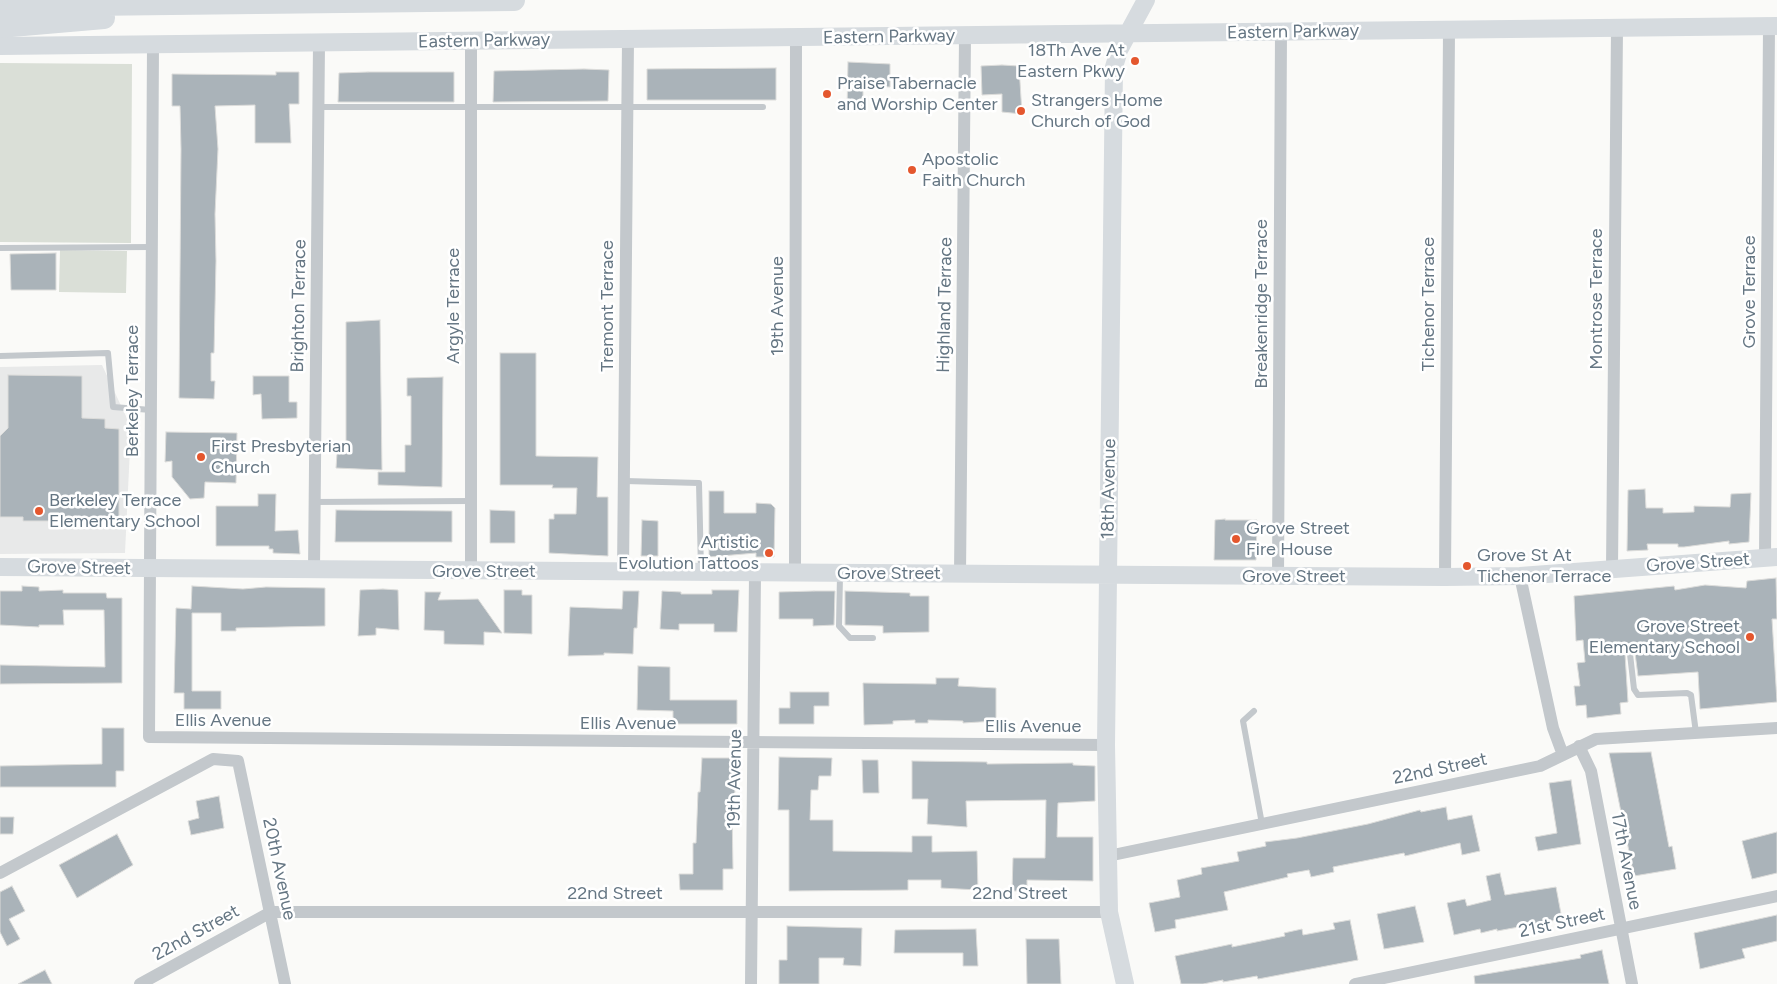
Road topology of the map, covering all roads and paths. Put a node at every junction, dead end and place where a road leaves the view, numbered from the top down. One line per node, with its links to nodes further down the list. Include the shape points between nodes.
1 (514, 0): 3 (highway)
2 (1146, 0): 10 (main road, 18th Avenue)
3 (285, 4): 4 (highway); 6 (highway)
4 (0, 6)
5 (1773, 26): 7 (main road, Eastern Parkway); 29 (street, Grove Terrace)
6 (0, 27)
7 (1617, 28): 8 (main road, Eastern Parkway); 32 (street, Montrose Terrace)
8 (1449, 30): 9 (main road, Eastern Parkway); 44 (street, Tichenor Terrace)
9 (1281, 32): 10 (main road, Eastern Parkway); 42 (street, Breakenridge Terrace)
10 (1127, 35): 11 (main road, Eastern Parkway); 41 (main road, 18th Avenue, via 1114,67)
11 (965, 36): 12 (main road, Eastern Parkway); 40 (street, Highland Terrace)
12 (796, 38): 13 (main road, Eastern Parkway); 38 (street, 19th Avenue)
13 (628, 40): 14 (main road, Eastern Parkway); 21 (street, Tremont Terrace)
14 (471, 41): 15 (main road, Eastern Parkway); 19 (street, Argyle Terrace)
15 (319, 43): 16 (main road, Eastern Parkway); 18 (street, Brighton Terrace)
16 (153, 45): 17 (main road, Eastern Parkway); 22 (street, Berkeley Terrace)
17 (0, 46)
18 (318, 107): 19 (lane); 28 (street, Brighton Terrace)
19 (471, 107): 21 (lane); 27 (street, Argyle Terrace)
20 (763, 107): 21 (lane)
21 (621, 108): 26 (street, Tremont Terrace)
22 (152, 247): 23 (lane); 25 (street, Berkeley Terrace)
23 (0, 248)
24 (0, 356): 25 (lane, via 108,353 113,407)
25 (151, 410): 31 (street, Berkeley Terrace)
26 (625, 481): 35 (street, Tremont Terrace); 36 (lane, via 699,483)
27 (471, 501): 28 (lane); 34 (street, Argyle Terrace)
28 (314, 502): 33 (street, Brighton Terrace)
29 (1771, 557): 32 (main road, Grove Street)
30 (0, 568): 31 (main road, Grove Street)
31 (150, 569): 33 (main road, Grove Street); 50 (street, Berkeley Terrace)
32 (1612, 569): 43 (main road, Grove Street)
33 (314, 570): 34 (main road, Grove Street)
34 (471, 572): 35 (main road, Grove Street)
35 (624, 572): 36 (main road, Grove Street)
36 (702, 573): 37 (main road, Grove Street)
37 (755, 573): 38 (main road, Grove Street); 51 (street, 19th Avenue)
38 (795, 574): 39 (main road, Grove Street)
39 (840, 574): 40 (main road, Grove Street); 45 (lane, via 839,626 850,638)
40 (960, 575): 41 (main road, Grove Street)
41 (1108, 576): 42 (main road, Grove Street); 52 (main road, 18th Avenue)
42 (1278, 576): 44 (main road, Grove Street)
43 (1520, 576): 44 (main road, Grove Street); 54 (street, via 1553,728)
44 (1445, 577)
45 (873, 638)
46 (1630, 654): 49 (lane, via 1634,690 1638,694 1691,695)
47 (1254, 711): 55 (lane, via 1243,721)
48 (1777, 728): 49 (street, 22nd Street)
49 (1696, 733): 53 (street, 22nd Street, via 1605,738)
50 (149, 738): 51 (street, Ellis Avenue)
51 (753, 742): 52 (street, Ellis Avenue); 60 (street, 19th Avenue)
52 (1106, 744): 56 (main road, 18th Avenue)
53 (1579, 746): 54 (street, 22nd Street); 62 (street, 17th Avenue, via 1591,771)
54 (1563, 755): 55 (street, 22nd Street, via 1540,766)
55 (1262, 824): 56 (street, 22nd Street)
56 (1108, 856): 61 (main road, 18th Avenue)
57 (0, 872): 59 (street, 20th Avenue, via 213,759 238,761)
58 (1777, 896): 62 (street, 21st Street)
59 (271, 912): 60 (street, 22nd Street); 63 (street, 22nd Street); 64 (street, 20th Avenue)
60 (752, 912): 61 (street, 22nd Street); 65 (street, 19th Avenue)
61 (1109, 912): 66 (main road, 18th Avenue)
62 (1621, 928): 67 (street, 21st Street); 68 (street, 17th Avenue)
63 (140, 984)
64 (285, 984)
65 (751, 984)
66 (1125, 984)
67 (1355, 984)
68 (1632, 984)

